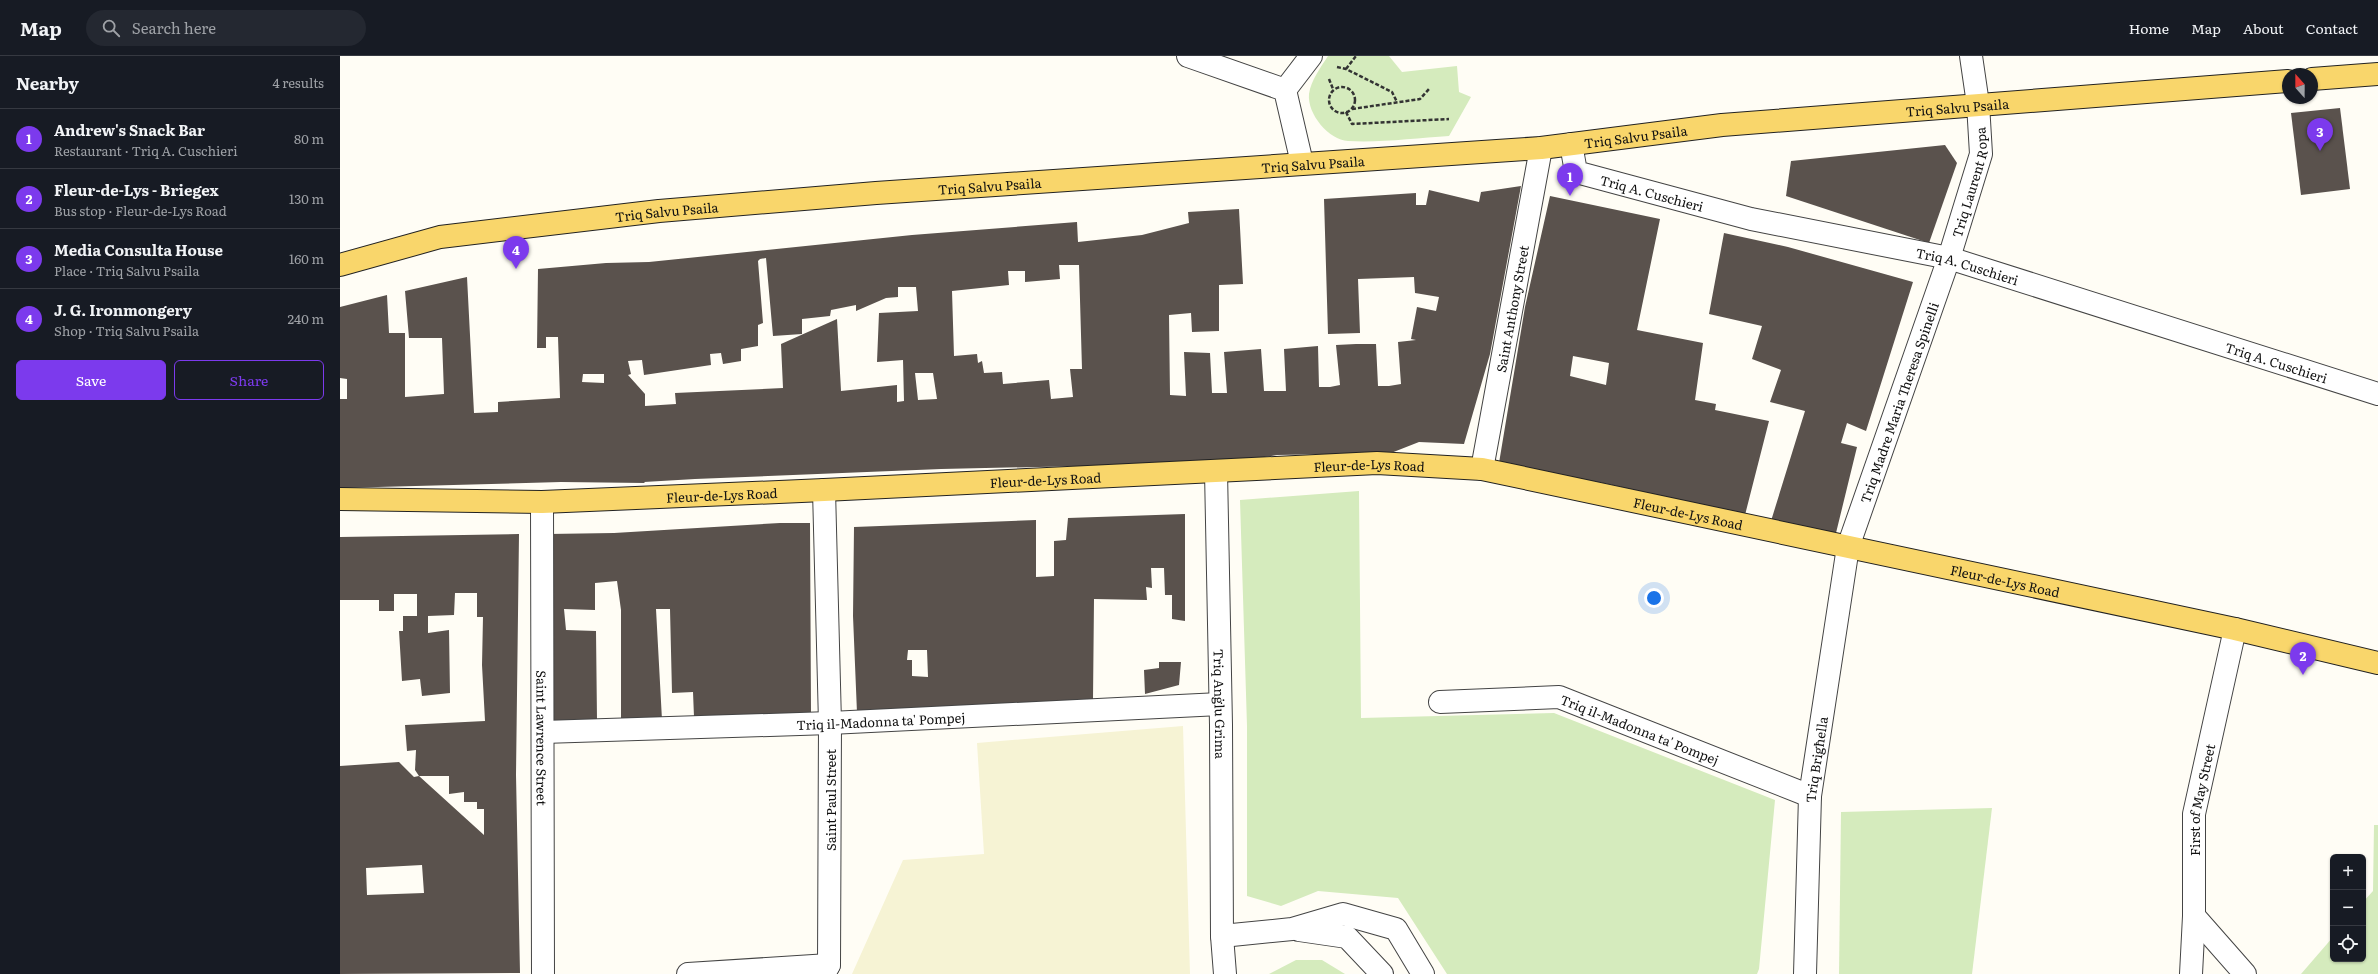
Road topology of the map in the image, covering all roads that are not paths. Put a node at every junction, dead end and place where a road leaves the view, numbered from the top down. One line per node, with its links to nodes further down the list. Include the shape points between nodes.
1 (1188, 56): 7 (street)
2 (1311, 56): 7 (street)
3 (1971, 56): 8 (street, Triq Laurent Ropa)
4 (2378, 74): 5 (main road)
5 (2318, 79)
6 (2282, 81): 8 (main road, Triq Salvu Psaila)
7 (1285, 90): 11 (street)
8 (1978, 104): 9 (main road, Triq Salvu Psaila, via 1722,125); 12 (street, Triq Laurent Ropa, via 1981,154)
9 (1571, 144): 10 (main road, Triq Salvu Psaila); 12 (street, Triq A. Cuschieri, via 1576,172 1752,219)
10 (1541, 148): 11 (main road, Triq Salvu Psaila); 15 (street, Saint Anthony Street)
11 (1302, 163): 13 (main road, Triq Salvu Psaila, via 884,192 659,211 440,238)
12 (1949, 258): 14 (street, Triq A. Cuschieri); 20 (street, Triq Madre Maria Theresa Spinelli)
13 (340, 265)
14 (2378, 394)
15 (1482, 469): 16 (main road, Fleur-de-Lys Road, via 1377,463); 20 (main road, Fleur-de-Lys Road)
16 (1216, 471): 17 (main road, Fleur-de-Lys Road); 24 (street, Triq Anġlu Grima)
17 (824, 490): 19 (main road, Fleur-de-Lys Road); 25 (street, Saint Paul Street)
18 (340, 499): 19 (main road, Fleur-de-Lys Road)
19 (542, 502): 26 (street, Saint Lawrence Street)
20 (1848, 547): 21 (main road, Fleur-de-Lys Road); 27 (street, Triq Brigħella)
21 (2235, 629): 22 (main road, Fleur-de-Lys Road); 28 (street, First of May Street, via 2194,814)
22 (2378, 663)
23 (1440, 702): 27 (street, Triq il-Madonna ta' Pompej, via 1559,697)
24 (1220, 704): 25 (street, Triq il-Madonna ta' Pompej); 30 (street, Triq Anġlu Grima)
25 (830, 723): 26 (street, Triq il-Madonna ta' Pompej); 31 (street, Saint Paul Street)
26 (543, 732): 32 (street, Saint Lawrence Street)
27 (1810, 796): 37 (street, Triq Brigħella)
28 (2194, 916): 38 (street, First of May Street); 39 (street)
29 (1292, 929): 30 (street); 35 (street, via 1347,937); 36 (street, via 1343,914 1396,928)
30 (1222, 936): 34 (street, Triq Anġlu Grima)
31 (827, 970): 33 (street)
32 (543, 974)
33 (688, 974)
34 (1225, 974)
35 (1382, 974)
36 (1423, 974)
37 (1805, 974)
38 (2191, 974)
39 (2245, 974)

